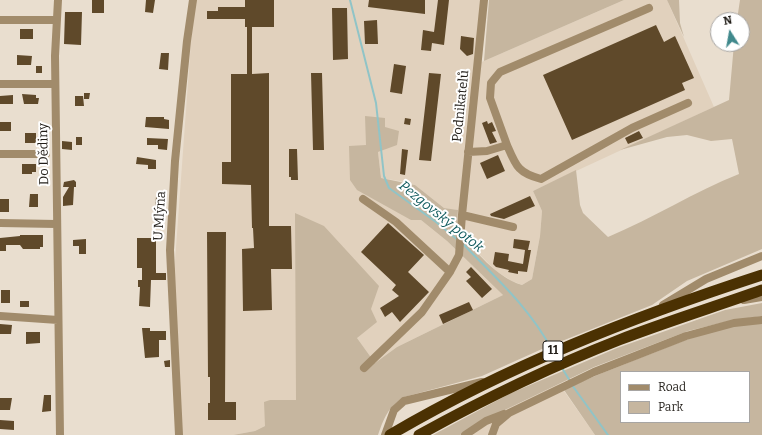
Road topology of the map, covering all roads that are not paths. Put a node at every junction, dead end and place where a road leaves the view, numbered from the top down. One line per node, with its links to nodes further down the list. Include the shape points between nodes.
1 (58, 0): 6 (street, Do Dědiny)
2 (193, 0): 33 (street, U Mlýna, via 176,154 170,250)
3 (484, 0): 11 (street, Podnikatelů)
4 (649, 8): 10 (street, via 500,72 491,84 490,98)
5 (0, 20): 6 (street)
6 (57, 20): 8 (street, Do Dědiny)
7 (0, 84): 8 (street)
8 (55, 84): 17 (street, Do Dědiny)
9 (688, 103): 10 (street, via 632,128 541,179 528,176 516,167)
10 (508, 145): 11 (street, via 487,151)
11 (468, 152): 15 (street, Podnikatelů)
12 (0, 154): 13 (street, Do Dědiny)
13 (46, 154)
14 (362, 199): 20 (street, via 396,222)
15 (462, 215): 18 (street); 20 (street, Podnikatelů, via 459,255)
16 (0, 223): 17 (street)
17 (56, 224): 27 (street, Do Dědiny)
18 (513, 227)
19 (762, 256): 25 (street, via 706,279)
20 (450, 272): 29 (street, Podnikatelů, via 422,312)
21 (762, 274): 25 (highway, 11)
22 (762, 290): 24 (highway, 11)
23 (762, 297): 24 (street)
24 (726, 303): 36 (highway, 11, via 619,340 566,362)
25 (651, 312): 30 (highway, 11)
26 (0, 316): 27 (street)
27 (58, 320): 32 (street, Do Dědiny)
28 (762, 320): 31 (street, via 734,323 686,336 594,372)
29 (364, 368)
30 (493, 379): 34 (street, via 404,401 394,410); 35 (highway, 11)
31 (508, 413): 37 (street, via 496,416); 38 (street, via 496,424)
32 (60, 435)
33 (179, 435)
34 (385, 435)
35 (390, 435)
36 (419, 435)
37 (465, 435)
38 (492, 435)

